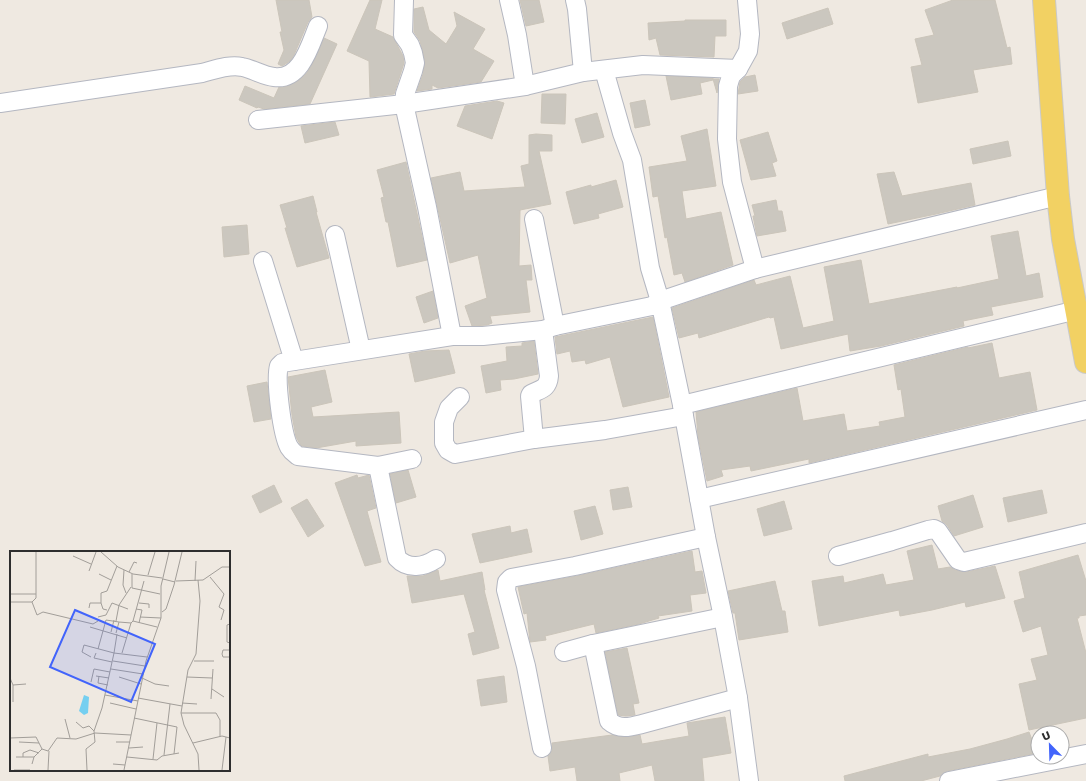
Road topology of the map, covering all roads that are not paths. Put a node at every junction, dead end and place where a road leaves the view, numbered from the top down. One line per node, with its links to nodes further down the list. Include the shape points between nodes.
1 (404, 0): 12 (street, via 403,34 410,45 415,63)
2 (509, 0): 10 (street)
3 (575, 0): 9 (street)
4 (747, 0): 7 (street, via 750,34 748,51)
5 (1044, 0): 14 (main road)
6 (318, 26): 11 (street, via 300,67 282,77 234,66)
7 (738, 69): 8 (street, via 643,65); 18 (street, via 731,76 728,86 727,139 732,182)
8 (604, 70): 9 (street); 19 (street, via 632,160 650,268)
9 (584, 72): 10 (street)
10 (525, 86): 12 (street)
11 (0, 103)
12 (404, 104): 13 (street); 22 (street)
13 (258, 120)
14 (1058, 196): 18 (street); 20 (main road, via 1063,239)
15 (534, 219): 21 (street)
16 (335, 235): 23 (street)
17 (263, 261): 24 (street)
18 (755, 269): 19 (street)
19 (660, 301): 21 (street, via 652,306); 28 (street)
20 (1077, 310): 25 (main road); 28 (street)
21 (549, 328): 22 (street, via 483,336); 29 (street, via 549,382 546,387 530,396)
22 (452, 336): 23 (street)
23 (361, 350): 24 (street)
24 (294, 361): 31 (street, via 279,366 277,378 283,421 292,452 298,456)
25 (1086, 362)
26 (460, 397): 29 (street, via 449,408 444,422 444,444 455,454)
27 (1086, 410): 32 (street)
28 (683, 411): 29 (street, via 605,430); 32 (street)
29 (534, 439)
30 (412, 459): 31 (street)
31 (378, 466): 36 (street, via 397,558 412,566)
32 (699, 499): 34 (street)
33 (1086, 533): 35 (street, via 964,562 958,560 934,529)
34 (706, 537): 37 (street); 41 (street, via 511,578 507,582 506,590 526,666)
35 (838, 556)
36 (436, 559)
37 (723, 617): 38 (street); 40 (street)
38 (593, 644): 39 (street); 40 (street, via 609,722 614,726 626,728)
39 (564, 652)
40 (738, 698): 43 (street)
41 (542, 748)
42 (1086, 754): 44 (street)
43 (749, 781)
44 (949, 781)

